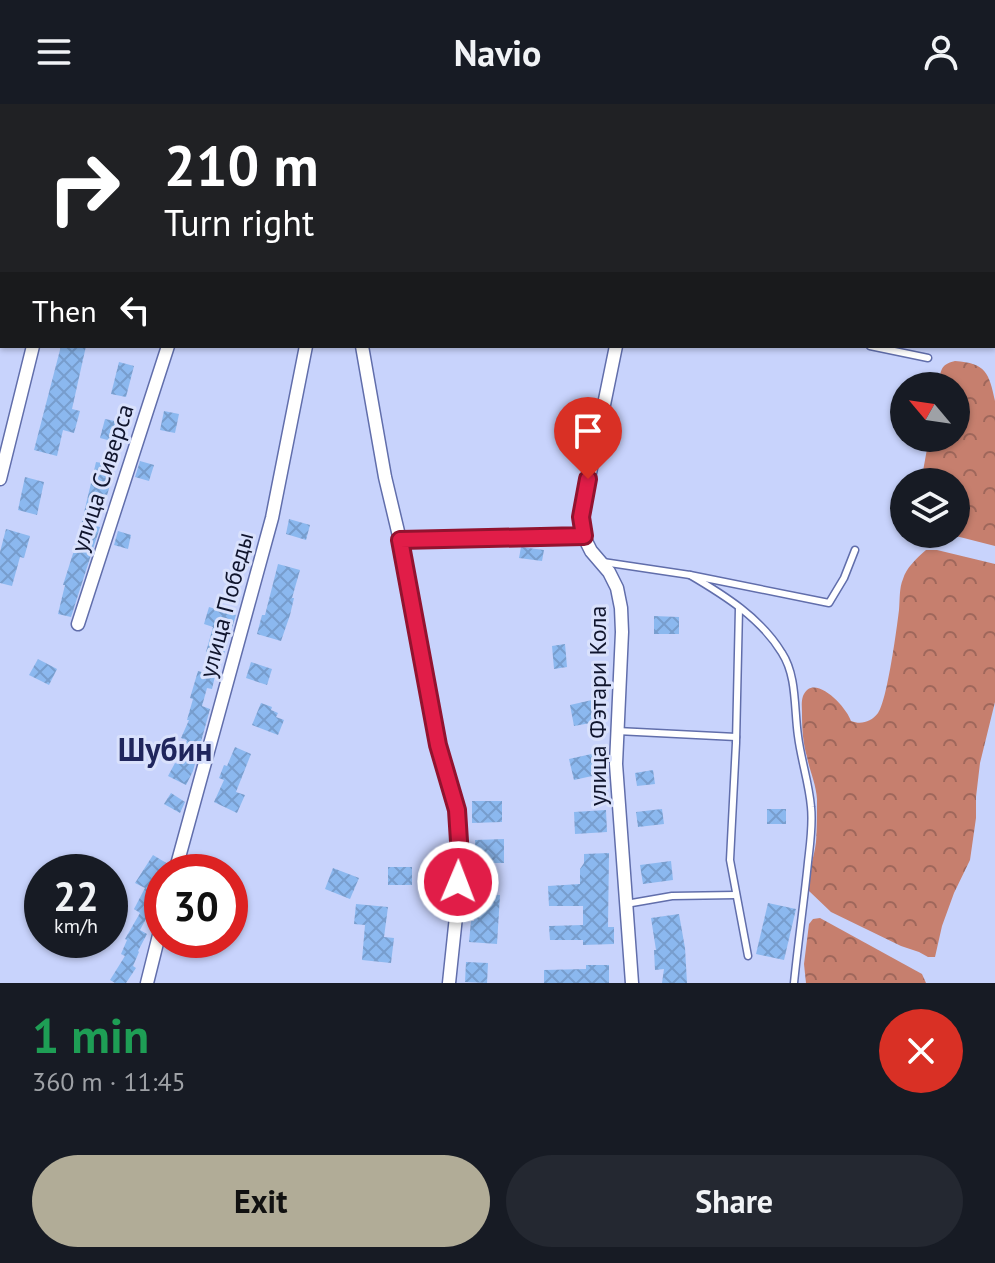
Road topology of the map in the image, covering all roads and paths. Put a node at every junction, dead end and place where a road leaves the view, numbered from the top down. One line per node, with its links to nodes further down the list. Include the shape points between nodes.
1 (33, 348): 8 (street)
2 (167, 348): 15 (street, улица Сиверса)
3 (306, 348): 18 (street, улица Победы, via 272,518)
4 (362, 348): 10 (street)
5 (616, 348): 9 (street, via 583,505)
6 (880, 348): 7 (lane)
7 (928, 358)
8 (0, 479)
9 (584, 536): 10 (lane); 12 (street, улица Фэтари Кола)
10 (400, 540): 24 (street, via 438,745 457,810 460,857)
11 (855, 550): 13 (lane, via 829,603)
12 (600, 561): 13 (lane); 16 (street, улица Фэтари Кола, via 617,588 621,608)
13 (690, 575): 14 (lane)
14 (739, 608): 17 (lane); 26 (lane, via 785,656 807,774 811,828)
15 (78, 624)
16 (617, 731): 17 (lane); 20 (street, улица Фэтари Кола)
17 (736, 737): 19 (lane, via 730,860)
18 (180, 854)
19 (736, 895): 20 (lane, via 672,896); 21 (lane)
20 (626, 904): 25 (street, улица Фэтари Кола)
21 (748, 956)
22 (153, 958): 23 (street)
23 (147, 983)
24 (449, 983)
25 (632, 983)
26 (794, 983)

